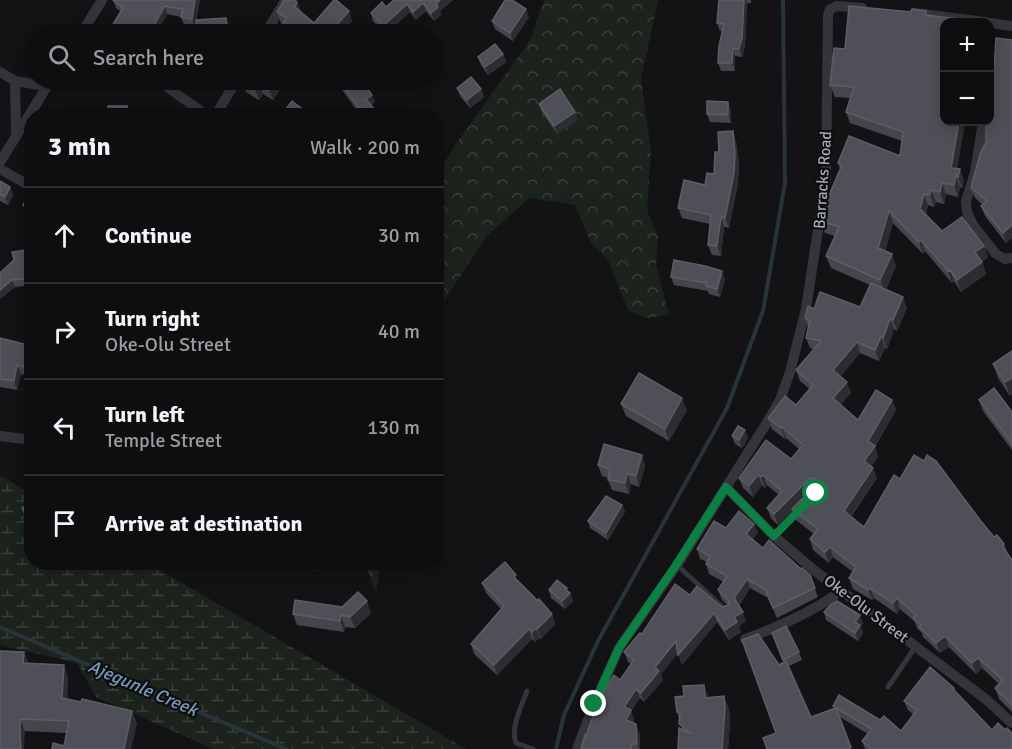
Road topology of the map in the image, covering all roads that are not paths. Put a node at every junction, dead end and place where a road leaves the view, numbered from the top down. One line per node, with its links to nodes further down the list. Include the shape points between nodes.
1 (102, 0): 6 (street)
2 (285, 1): 7 (street)
3 (876, 9): 28 (street, Barracks Road, via 837,6 828,15 826,177 806,309 780,400)
4 (908, 12): 5 (street)
5 (954, 18)
6 (90, 24)
7 (271, 24)
8 (994, 24): 9 (street)
9 (1012, 26)
10 (0, 72): 11 (street)
11 (15, 81): 12 (street); 21 (street)
12 (24, 82)
13 (44, 90): 16 (street)
14 (171, 90): 17 (street)
15 (231, 90): 18 (street)
16 (33, 108)
17 (196, 108)
18 (220, 108)
19 (24, 122): 21 (street)
20 (982, 126): 25 (street, via 967,212 996,254)
21 (16, 134): 22 (street)
22 (0, 162)
23 (0, 169): 24 (street)
24 (24, 182)
25 (1012, 258)
26 (0, 436): 27 (street)
27 (24, 439)
28 (726, 487): 30 (street, Oke-Olu Street); 31 (street, Barracks Road)
29 (802, 507): 30 (lane)
30 (774, 536): 32 (street, Oke-Olu Street)
31 (676, 565): 33 (lane); 40 (street, Barracks Road, via 619,648)
32 (842, 591): 34 (street, via 827,602); 35 (street, Oke-Olu Street)
33 (728, 612)
34 (745, 639)
35 (916, 646): 36 (lane); 38 (street, Oke-Olu Street)
36 (888, 687)
37 (527, 691): 39 (lane, via 514,738 516,743)
38 (1012, 723)
39 (533, 749)
40 (577, 749)

